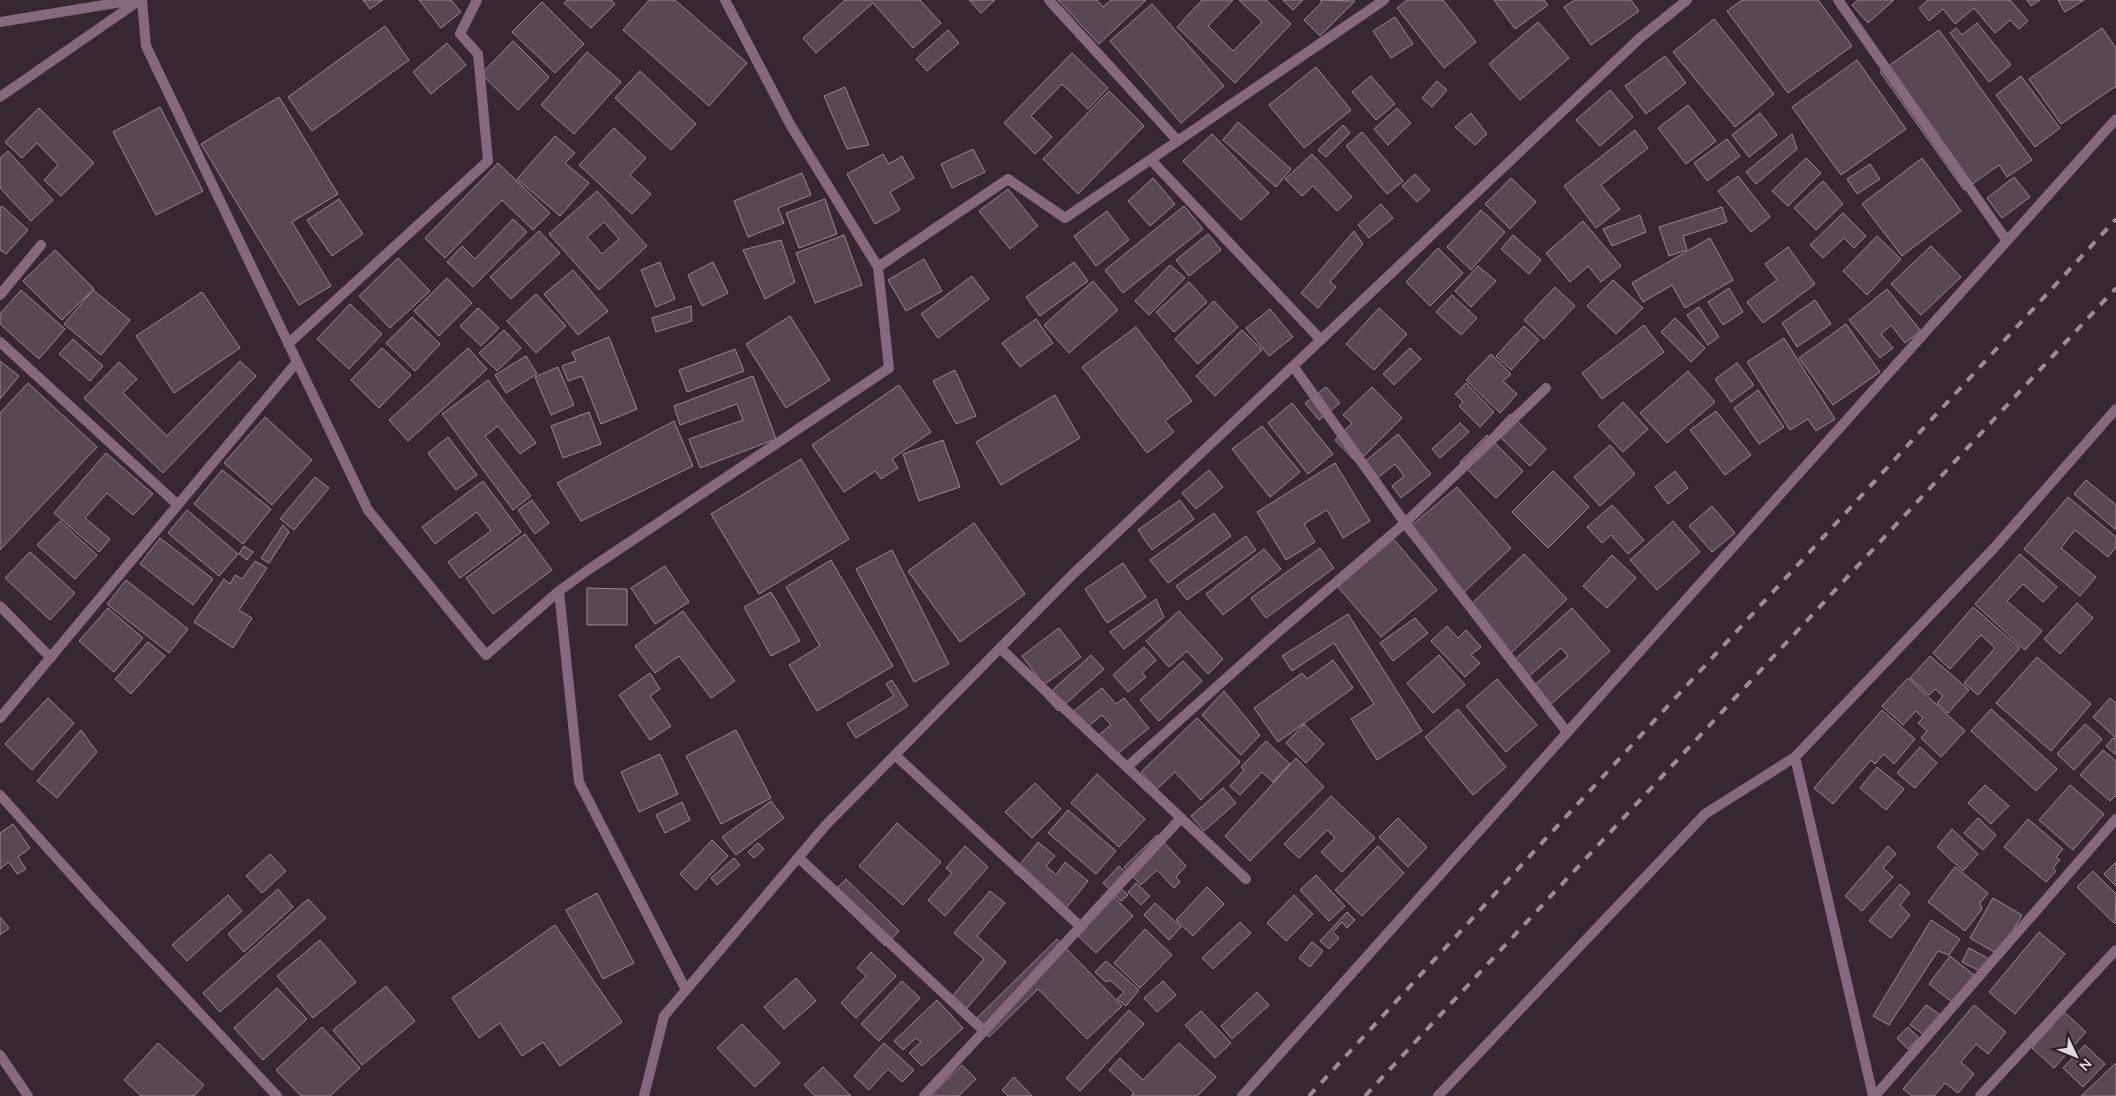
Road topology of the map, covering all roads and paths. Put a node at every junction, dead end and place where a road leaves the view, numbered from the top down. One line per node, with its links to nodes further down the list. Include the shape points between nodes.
1 (134, 0): 9 (street)
2 (141, 0): 10 (street); 20 (street, via 146,46)
3 (477, 0): 20 (street, via 460,34 478,54 488,161)
4 (725, 0): 16 (street, via 790,126)
5 (1049, 0): 12 (street)
6 (1384, 0): 12 (street)
7 (1687, 0): 18 (street, via 1640,38)
8 (1838, 0): 14 (street)
9 (0, 22)
10 (0, 97)
11 (2116, 120): 14 (street)
12 (1178, 141): 13 (street)
13 (1150, 160): 16 (street, via 1065,218 1008,179); 18 (street)
14 (2006, 241): 32 (street)
15 (41, 245): 17 (street)
16 (878, 267): 27 (street, via 889,368)
17 (0, 295)
18 (1321, 340): 22 (street)
19 (0, 342): 25 (street)
20 (288, 344): 21 (street)
21 (297, 362): 25 (street); 27 (street, via 368,510 486,655)
22 (1293, 366): 26 (street); 29 (street)
23 (1546, 388): 26 (street)
24 (2115, 411): 34 (street, via 1994,548)
25 (178, 505): 30 (street)
26 (1405, 524): 32 (street); 35 (street)
27 (559, 591): 43 (street, via 579,782)
28 (0, 606): 30 (street)
29 (1000, 648): 33 (street); 35 (street)
30 (51, 658): 31 (street)
31 (0, 718)
32 (1567, 732): 50 (street)
33 (895, 755): 39 (street, via 825,826); 41 (street)
34 (1795, 758): 51 (street, via 1705,814); 52 (street)
35 (1127, 767): 37 (street)
36 (0, 795): 47 (street)
37 (1181, 818): 40 (street); 41 (street)
38 (2116, 819): 52 (street)
39 (799, 858): 43 (street); 44 (street)
40 (1246, 880)
41 (1081, 926): 44 (street)
42 (2116, 950): 53 (street)
43 (686, 990): 48 (street, via 664,1016)
44 (984, 1031): 49 (street)
45 (2, 1061): 46 (street)
46 (28, 1096)
47 (277, 1096)
48 (644, 1096)
49 (924, 1096)
50 (1242, 1096)
51 (1438, 1096)
52 (1874, 1096)
53 (1980, 1096)

